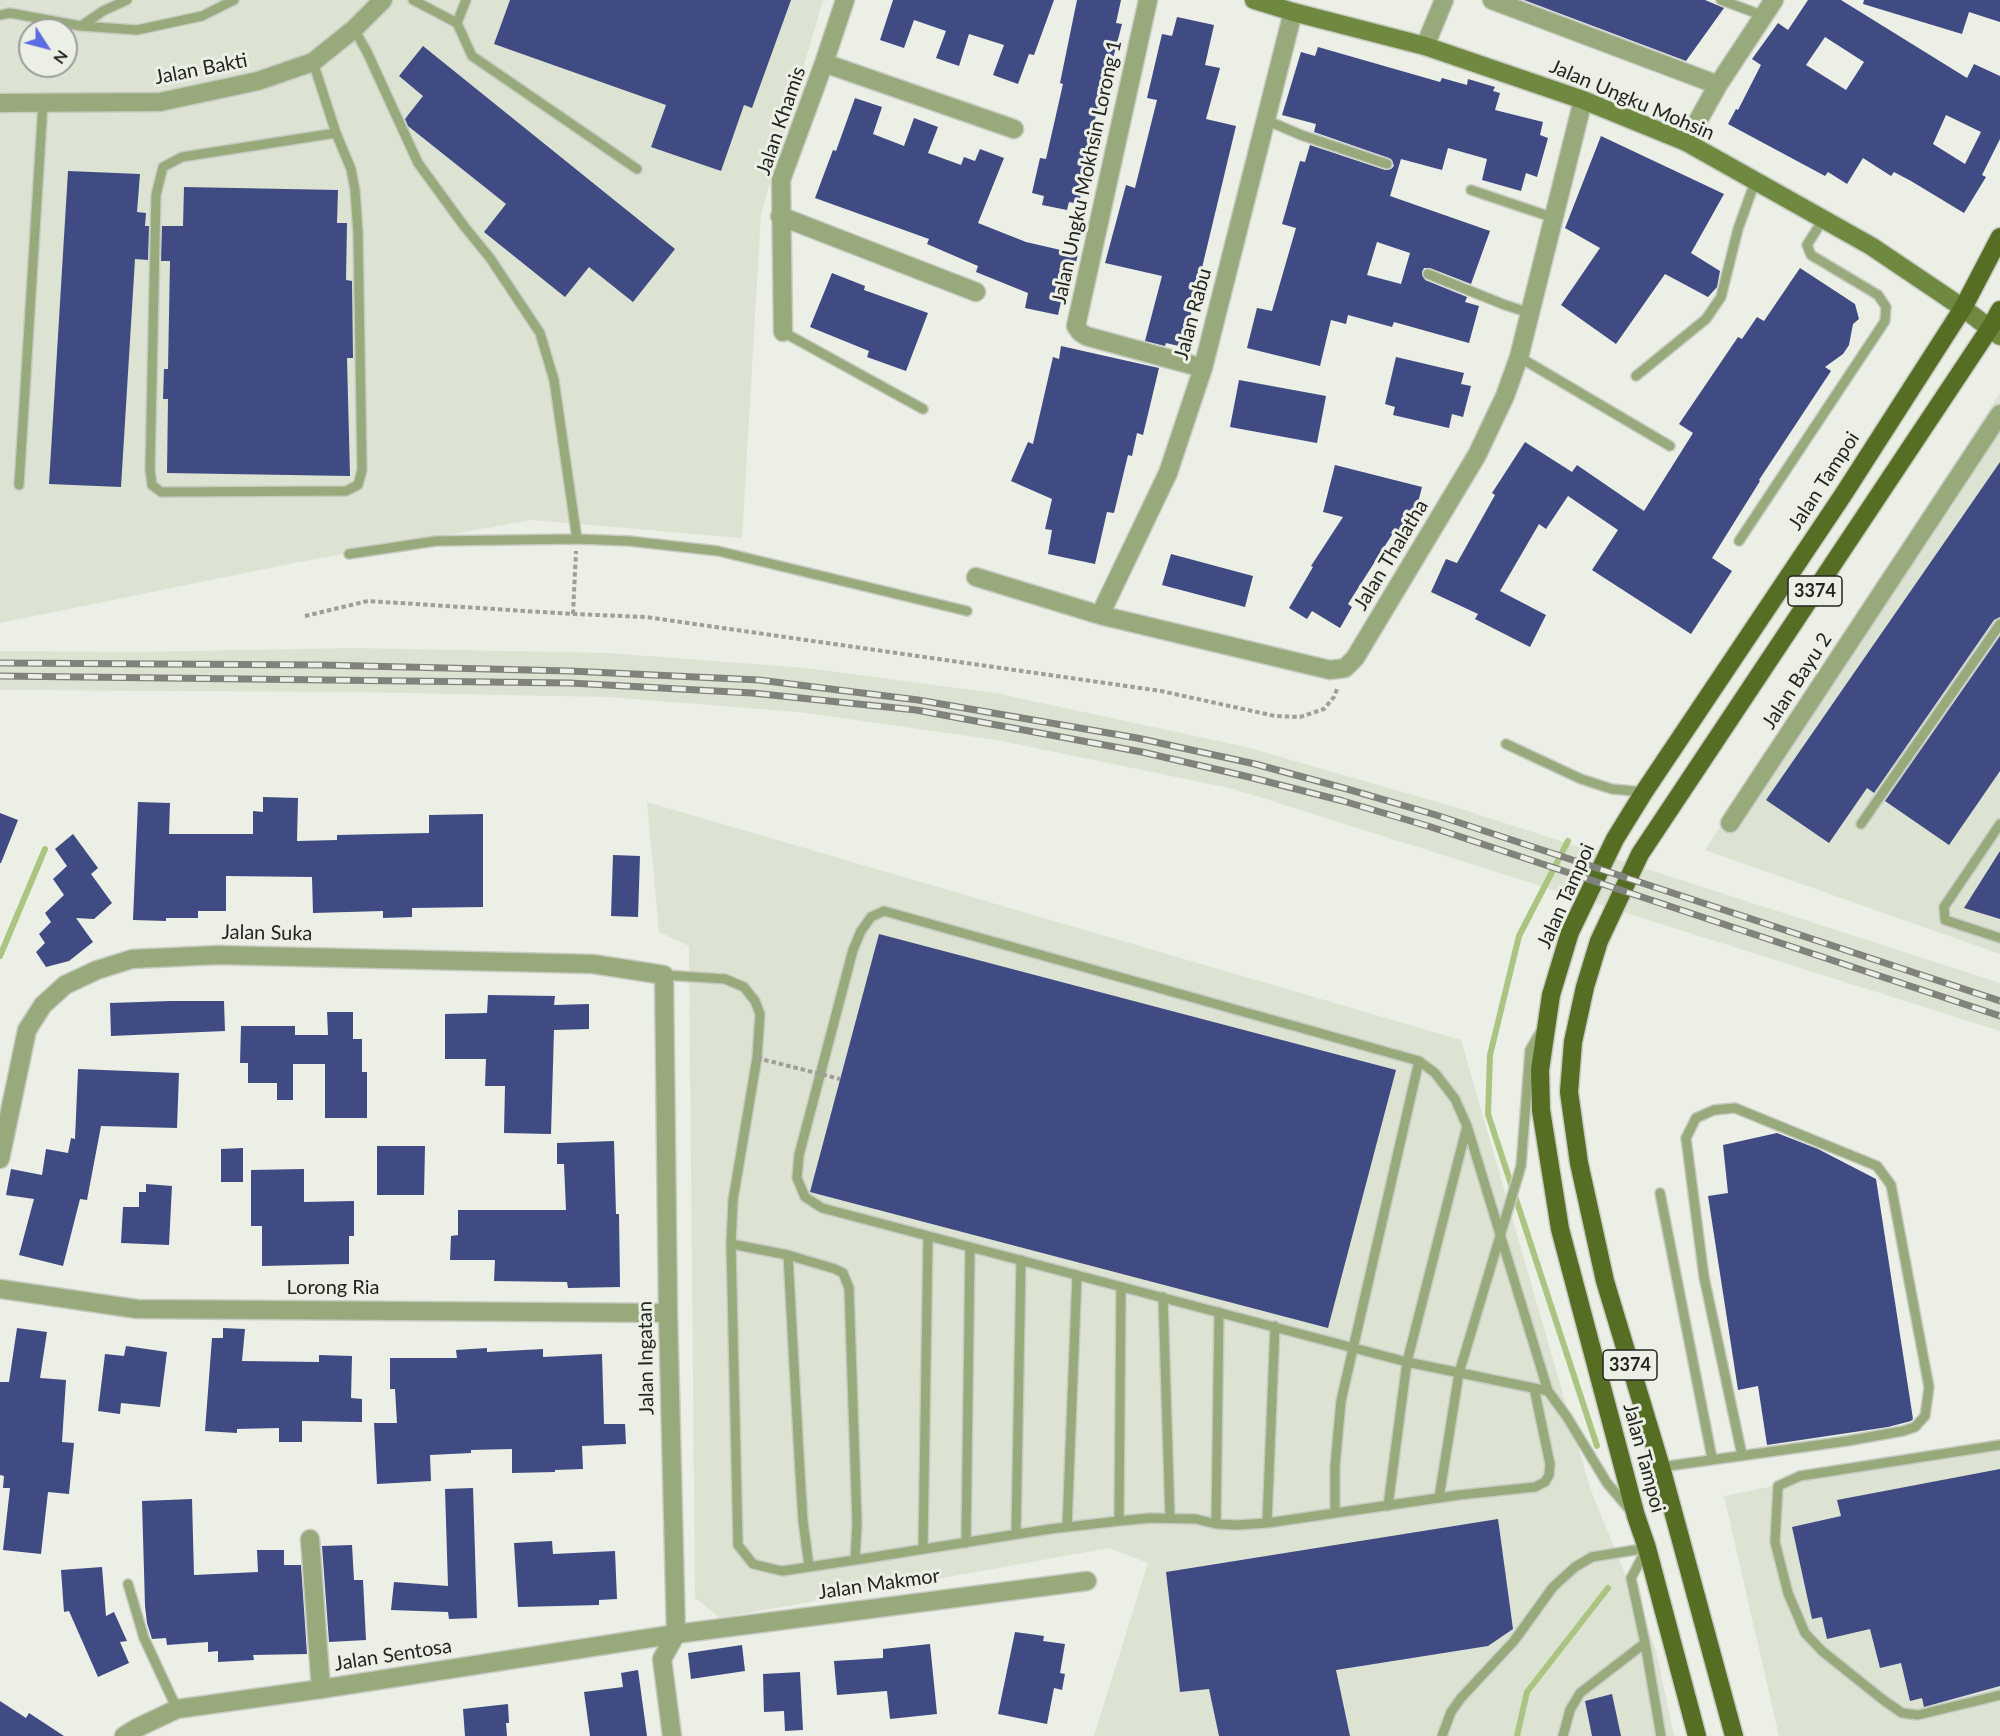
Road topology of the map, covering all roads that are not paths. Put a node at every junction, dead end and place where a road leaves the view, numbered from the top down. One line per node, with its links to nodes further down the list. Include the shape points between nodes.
1 (127, 0): 17 (lane)
2 (234, 0): 17 (lane, via 202,16 137,30)
3 (383, 0): 18 (street, Jalan Bakti)
4 (413, 0): 16 (lane)
5 (466, 0): 16 (lane)
6 (845, 0): 21 (street, Jalan Khamis)
7 (1148, 0): 46 (street, Jalan Ungku Mokhsin Lorong 1, via 1076,326 1086,336)
8 (1254, 0): 13 (street, Jalan Ungku Mohsin)
9 (1444, 0): 19 (street)
10 (1492, 0): 22 (street)
11 (1721, 0): 15 (lane)
12 (1774, 0): 15 (street)
13 (1293, 12): 19 (street, Jalan Ungku Mohsin); 26 (street, Jalan Rabu)
14 (0, 15): 17 (lane, via 10,13)
15 (1764, 16): 22 (street)
16 (457, 23): 31 (lane, via 472,57)
17 (81, 26)
18 (354, 29): 20 (street, Jalan Bakti); 52 (lane, via 418,163 490,258 540,333 554,380)
19 (1425, 46): 23 (street, Jalan Ungku Mohsin)
20 (313, 62): 25 (street, Jalan Bakti, via 258,81 160,102); 28 (lane)
21 (824, 63): 27 (street); 34 (street, Jalan Khamis, via 781,180)
22 (1718, 85): 29 (street)
23 (1583, 99): 29 (street, Jalan Ungku Mohsin); 35 (street, Jalan Thalatha)
24 (0, 103): 25 (street, Jalan Bakti)
25 (43, 104): 51 (lane)
26 (1266, 120): 30 (lane); 46 (street, Jalan Rabu)
27 (1014, 129)
28 (336, 133): 28 (lane, via 182,157 163,167 156,195 150,471 152,484 161,492 346,491 358,485 362,470 358,233 351,169)
29 (1686, 142): 32 (street, Jalan Ungku Mohsin)
30 (1387, 164)
31 (637, 169)
32 (1755, 182): 36 (street, Jalan Ungku Mohsin); 47 (lane, via 1721,297 1706,319)
33 (1471, 190): 35 (lane)
34 (780, 216): 39 (street); 43 (street, Jalan Khamis)
35 (1554, 218): 42 (street, Jalan Thalatha)
36 (1824, 218): 40 (street, Jalan Ungku Mohsin); 53 (lane, via 1807,245 1811,255 1878,295 1886,307 1885,321)
37 (2000, 237): 40 (main road, Jalan Tampoi / 3374)
38 (1428, 274): 42 (lane)
39 (976, 292)
40 (1963, 308): 44 (street, Jalan Ungku Mohsin); 60 (main road, Jalan Tampoi / 3374)
41 (2000, 310): 44 (main road, Jalan Tampoi / 3374)
42 (1530, 313): 45 (street, Jalan Thalatha)
43 (783, 332): 48 (lane)
44 (1995, 332): 92 (main road, Jalan Tampoi / 3374, via 1640,854 1599,941 1585,987 1573,1042 1569,1092 1579,1163 1605,1281)
45 (1519, 357): 50 (lane); 57 (street, Jalan Thalatha, via 1477,455 1346,668 1330,670)
46 (1203, 368): 57 (street, Jalan Rabu, via 1168,473)
47 (1636, 376)
48 (923, 409)
49 (2000, 414): 61 (street, Jalan Bayu 2)
50 (1670, 446)
51 (19, 485)
52 (577, 539): 54 (lane, via 436,541); 56 (lane, via 718,551)
53 (1739, 541)
54 (349, 554)
55 (976, 577): 57 (street)
56 (967, 611)
57 (1100, 615)
58 (2000, 624): 62 (lane)
59 (1506, 744): 60 (lane, via 1591,782)
60 (1644, 792): 66 (main road, Jalan Tampoi / 3374, via 1615,839 1570,932)
61 (1730, 823)
62 (1861, 824)
63 (2000, 824): 64 (lane, via 1944,907 1945,920)
64 (2000, 938)
65 (664, 975): 69 (street, Jalan Suka, via 593,964 218,955 132,959 65,985 43,1005 27,1030); 73 (lane, via 725,979 744,987 760,1014 757,1058 733,1200); 82 (street, Jalan Ingatan)
66 (1547, 1022): 71 (lane, via 1530,1050 1521,1166); 96 (main road, Jalan Tampoi / 3374, via 1540,1070 1541,1110 1560,1229)
67 (1419, 1061): 68 (lane, via 1435,1073 1455,1099); 72 (lane, via 884,911 871,917 853,950 799,1155 797,1178 805,1197 822,1208); 84 (lane)
68 (1467, 1126): 71 (lane); 85 (lane)
69 (0, 1159)
70 (1660, 1193): 91 (lane)
71 (1501, 1234): 86 (lane); 88 (lane)
72 (928, 1236): 74 (lane); 106 (lane)
73 (731, 1244): 75 (lane); 108 (lane, via 738,1545 753,1564 782,1571)
74 (970, 1247): 76 (lane); 104 (lane)
75 (788, 1255): 107 (lane, via 843,1273 849,1288); 108 (lane)
76 (1021, 1260): 77 (lane); 102 (lane)
77 (1077, 1275): 78 (lane); 101 (lane)
78 (1121, 1287): 80 (lane); 98 (lane)
79 (0, 1289): 82 (street, Lorong Ria, via 137,1309)
80 (1163, 1297): 81 (lane); 97 (lane)
81 (1219, 1312): 83 (lane); 100 (lane)
82 (668, 1313): 111 (street, Jalan Ingatan)
83 (1275, 1326): 84 (lane); 99 (lane)
84 (1353, 1347): 85 (lane); 95 (lane, via 1341,1401)
85 (1407, 1362): 86 (lane); 94 (lane)
86 (1459, 1373): 87 (lane); 93 (lane)
87 (1534, 1388): 88 (lane); 93 (lane, via 1550,1464 1545,1482 1535,1487)
88 (1548, 1391): 96 (lane, via 1607,1483)
89 (2000, 1445): 114 (lane, via 1800,1476 1779,1486 1775,1542 1788,1593 1805,1633 1822,1651 1902,1713 1918,1715)
90 (1742, 1455): 90 (lane, via 1915,1427 1924,1416 1929,1387 1891,1185 1877,1166 1736,1108 1714,1110 1696,1118 1686,1138 1704,1277); 91 (lane)
91 (1712, 1458): 92 (lane)
92 (1661, 1467): 122 (main road, Jalan Tampoi / 3374)
93 (1439, 1498): 94 (lane)
94 (1388, 1506): 95 (lane)
95 (1335, 1513): 99 (lane)
96 (1636, 1516): 105 (main road, Jalan Tampoi / 3374)
97 (1170, 1518): 98 (lane); 100 (lane)
98 (1119, 1521): 101 (lane)
99 (1267, 1523): 100 (lane)
100 (1216, 1524)
101 (1067, 1527): 102 (lane)
102 (1016, 1534): 104 (lane)
103 (310, 1539): 113 (street)
104 (966, 1542): 106 (lane)
105 (1647, 1548): 112 (lane, via 1631,1578); 118 (lane, via 1592,1557 1568,1573 1553,1587 1515,1641 1461,1698); 121 (main road, Jalan Tampoi / 3374)
106 (923, 1549): 107 (lane)
107 (855, 1560): 108 (lane)
108 (808, 1567)
109 (1087, 1581): 111 (street, Jalan Makmor)
110 (128, 1584): 115 (lane, via 144,1638)
111 (676, 1634): 113 (street, Jalan Sentosa); 117 (street, Jalan Ingatan, via 662,1659)
112 (1646, 1643): 119 (lane, via 1580,1693 1570,1710); 120 (lane)
113 (321, 1689): 115 (street, Jalan Sentosa)
114 (2000, 1695)
115 (177, 1709): 116 (street, Jalan Sentosa)
116 (123, 1736)
117 (672, 1736)
118 (1442, 1736)
119 (1563, 1736)
120 (1661, 1736)
121 (1697, 1736)
122 (1734, 1736)

